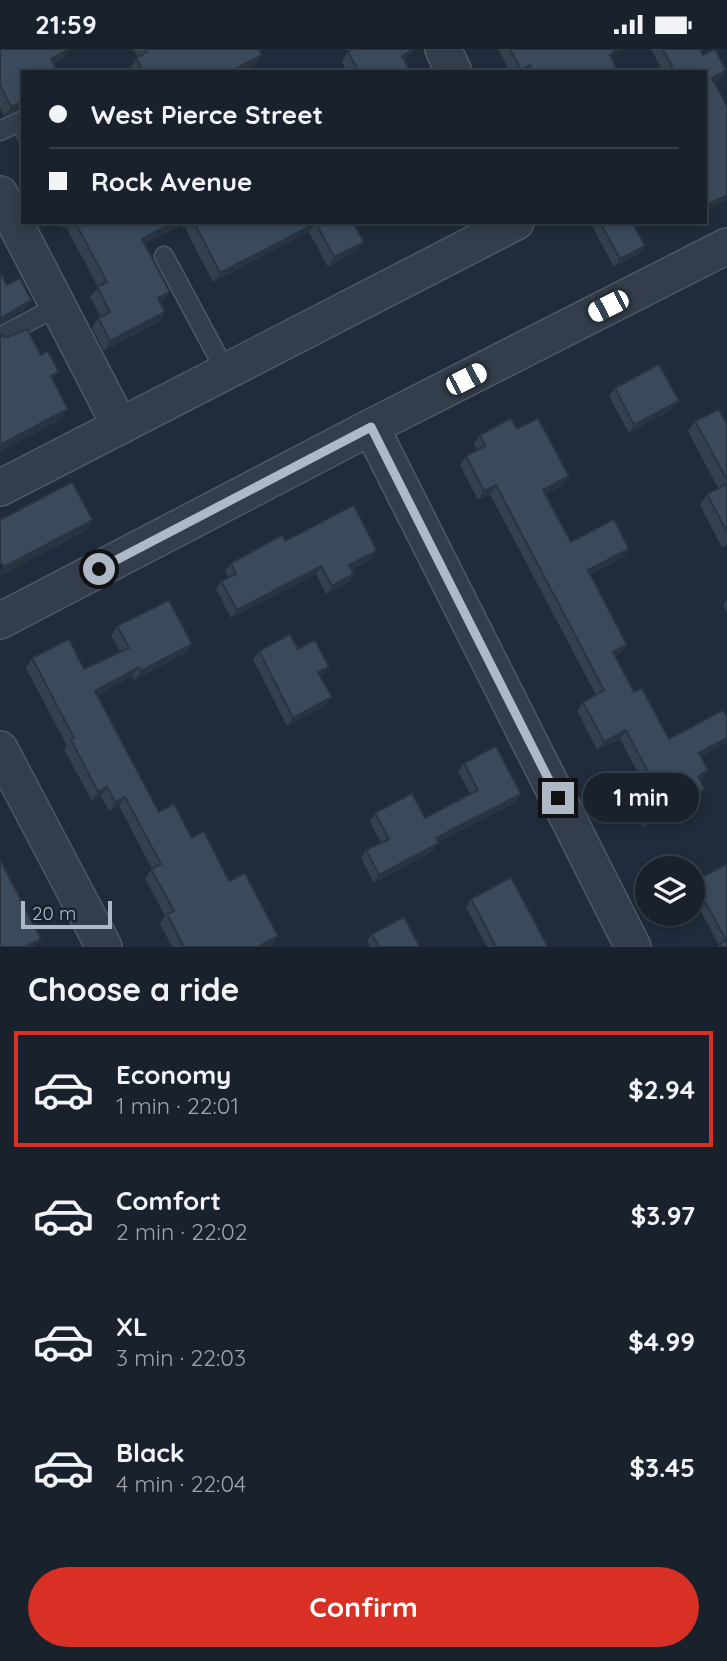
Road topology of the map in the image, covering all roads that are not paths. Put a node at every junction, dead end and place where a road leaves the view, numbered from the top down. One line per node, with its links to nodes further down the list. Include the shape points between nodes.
1 (443, 49): 2 (street)
2 (453, 70)
3 (21, 121): 4 (lane)
4 (0, 131)
5 (0, 194): 9 (street)
6 (512, 224): 11 (street)
7 (727, 246): 13 (street)
8 (164, 256): 11 (lane)
9 (58, 306): 10 (lane); 12 (street)
10 (0, 337)
11 (226, 372): 12 (street)
12 (120, 426): 14 (street)
13 (371, 427): 15 (street); 18 (street)
14 (0, 488)
15 (0, 621)
16 (0, 749): 17 (street)
17 (104, 947)
18 (632, 947)

